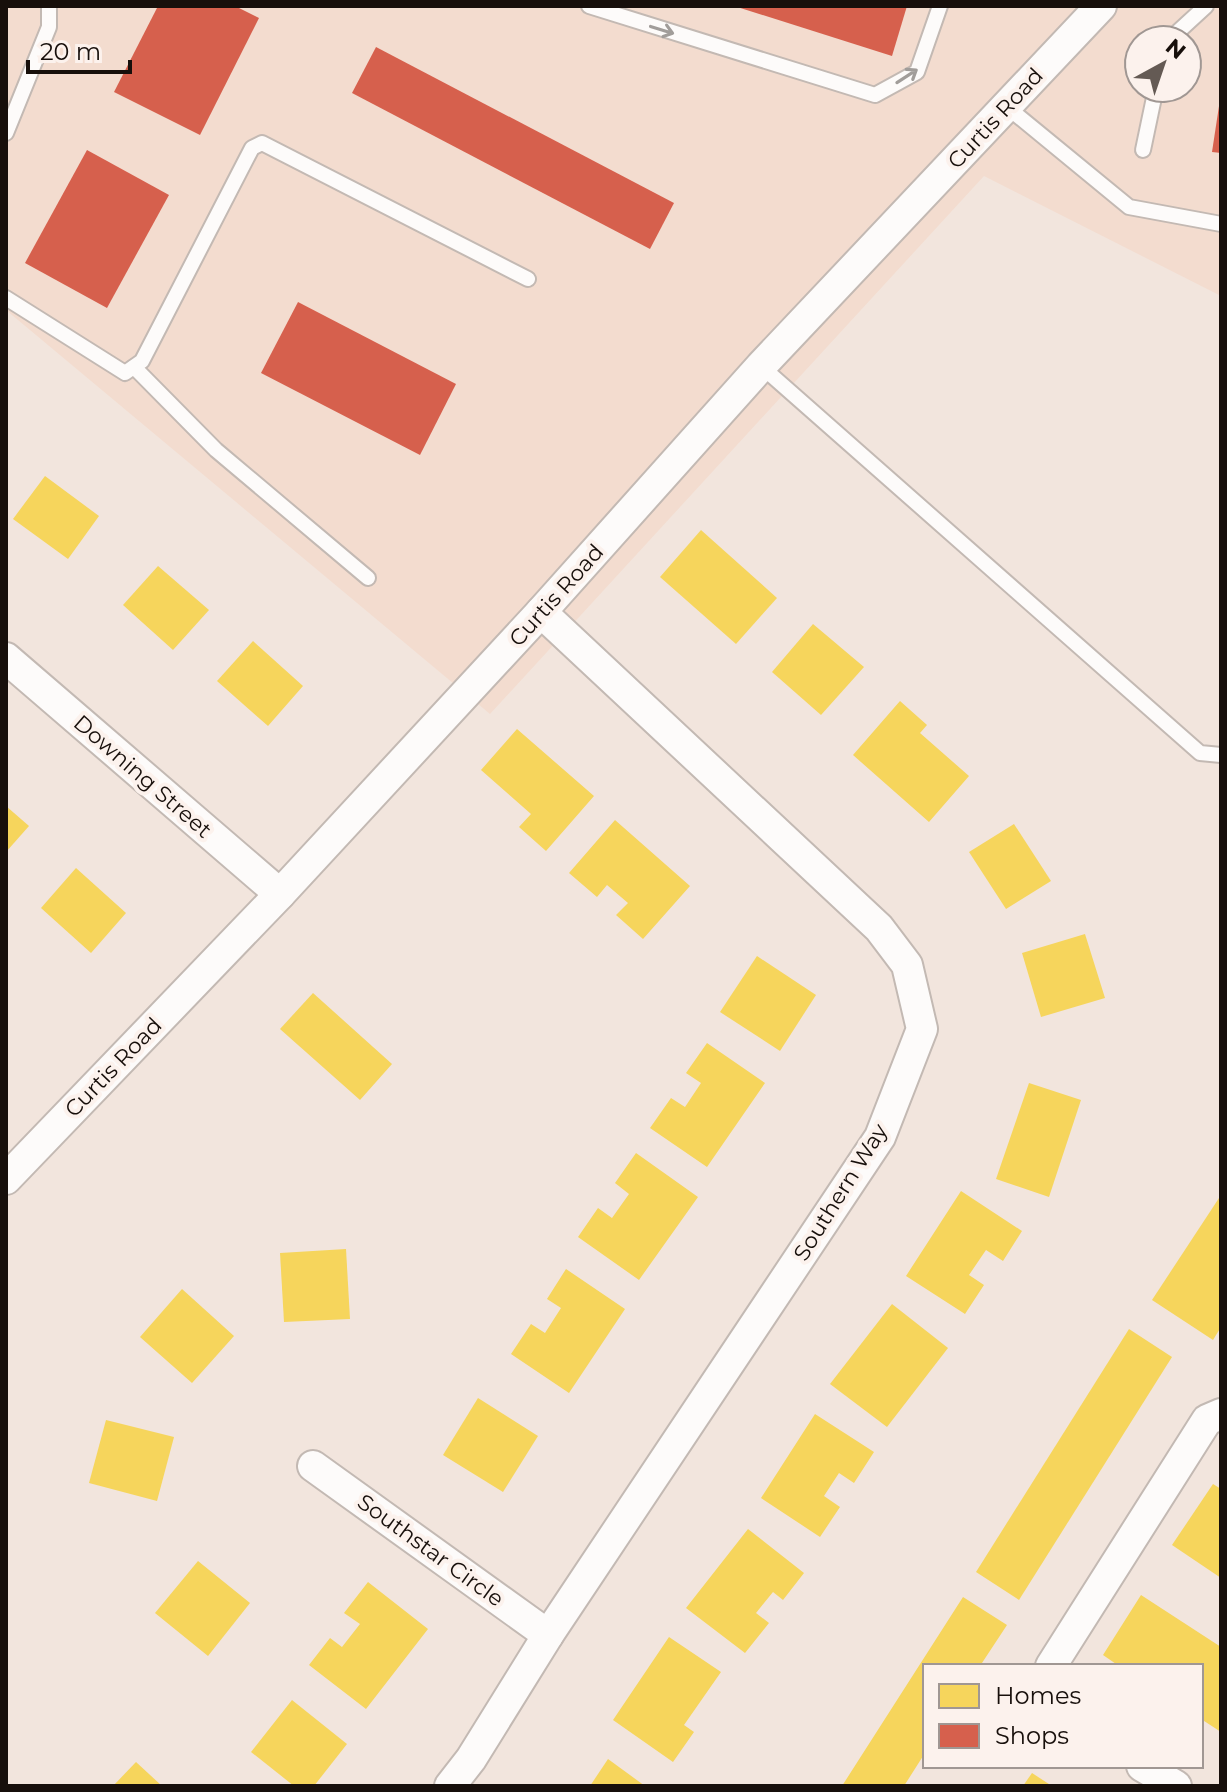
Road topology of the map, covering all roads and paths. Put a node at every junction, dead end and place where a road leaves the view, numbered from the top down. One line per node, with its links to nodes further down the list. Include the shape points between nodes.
1 (49, 6): 10 (lane, via 49,27)
2 (589, 6): 3 (lane, one-way to 3, via 875,95 917,72)
3 (940, 6)
4 (1101, 6): 9 (street, Curtis Road)
5 (1209, 6): 6 (lane); 7 (lane)
6 (1221, 7)
7 (1188, 24)
8 (1153, 104): 11 (lane)
9 (1006, 106): 12 (lane, via 1129,207); 15 (street, Curtis Road)
10 (6, 133)
11 (1143, 150)
12 (1221, 224)
13 (528, 279): 16 (lane, via 262,143 252,148 142,361)
14 (6, 298): 16 (lane, via 125,373)
15 (761, 366): 18 (street, Curtis Road); 20 (lane, via 1200,753)
16 (134, 367): 17 (lane, via 216,450)
17 (368, 578)
18 (541, 612): 21 (street, Curtis Road); 25 (street, Southern Way, via 879,928 907,965 922,1029 880,1137)
19 (6, 658): 21 (street, Downing Street)
20 (1221, 755)
21 (280, 894): 22 (street, Curtis Road)
22 (6, 1179)
23 (1221, 1414): 26 (street, via 1207,1420)
24 (313, 1466): 25 (street, Southstar Circle)
25 (548, 1635): 28 (street, Southern Way)
26 (1052, 1664)
27 (1145, 1768): 29 (street)
28 (450, 1786)
29 (1176, 1786)

